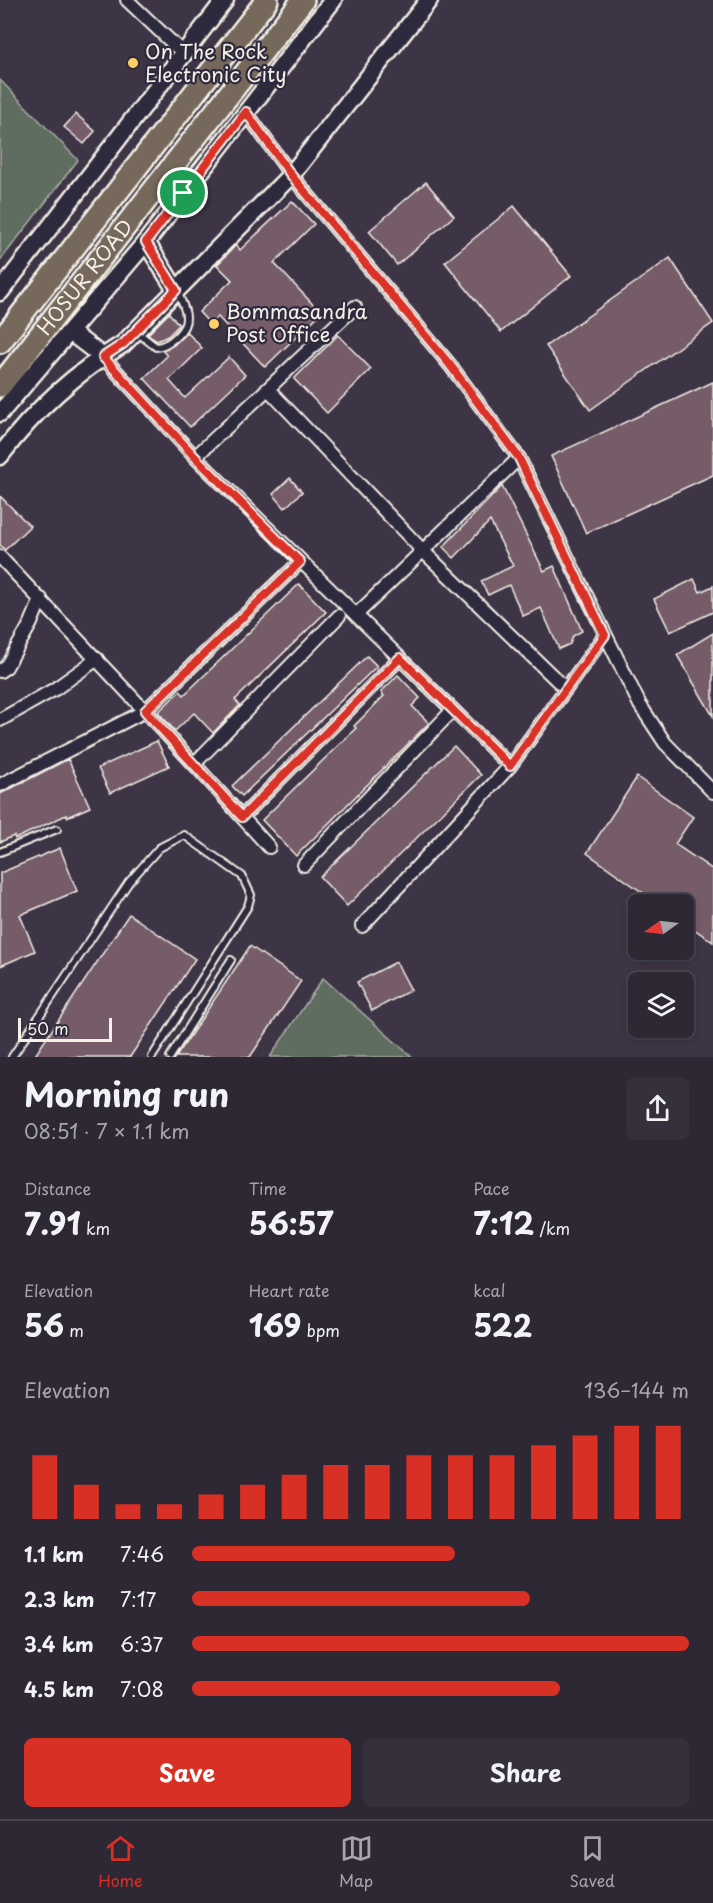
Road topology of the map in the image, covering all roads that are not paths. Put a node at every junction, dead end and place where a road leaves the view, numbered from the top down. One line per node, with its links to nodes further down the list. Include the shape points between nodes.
1 (126, 0): 7 (street)
2 (225, 0): 7 (street)
3 (267, 0): 16 (highway, HOSUR ROAD)
4 (303, 0): 18 (highway, HOSUR ROAD)
5 (333, 0): 8 (street)
6 (429, 0): 9 (street)
7 (183, 53): 12 (street)
8 (246, 112): 9 (street); 10 (street)
9 (291, 175): 11 (street); 24 (street, via 450,365)
10 (146, 242): 11 (street); 15 (street)
11 (176, 290): 14 (street); 14 (lane, via 186,317 182,330 167,344 156,347)
12 (0, 292)
13 (355, 307): 19 (street)
14 (136, 331): 17 (street)
15 (70, 332): 17 (street); 20 (street)
16 (0, 342)
17 (103, 357): 21 (street); 23 (street)
18 (0, 386)
19 (268, 389): 23 (street); 25 (street)
20 (3, 410): 21 (street)
21 (25, 423): 22 (street)
22 (0, 456)
23 (195, 457): 27 (street)
24 (519, 458): 25 (street); 31 (street)
25 (423, 551): 29 (street); 35 (street)
26 (0, 557): 28 (street)
27 (300, 562): 29 (street); 37 (street)
28 (41, 599): 33 (street); 34 (street, via 6,667)
29 (356, 615): 32 (street)
30 (339, 616): 39 (street)
31 (605, 635): 35 (street); 42 (street, via 640,705 665,743)
32 (400, 658): 36 (street); 43 (street)
33 (97, 659): 37 (street); 38 (street, via 55,689)
34 (0, 671)
35 (567, 689): 40 (street)
36 (453, 710): 40 (street); 47 (street)
37 (145, 711): 39 (street); 41 (street)
38 (0, 720)
39 (194, 764): 43 (street)
40 (510, 766): 48 (street)
41 (0, 785)
42 (713, 792)
43 (242, 817): 45 (street)
44 (57, 829): 46 (lane)
45 (268, 847)
46 (0, 852)
47 (304, 865)
48 (362, 926)
49 (231, 960): 52 (lane)
50 (12, 1057): 51 (lane, via 129,882 159,848 184,835 242,876 251,895 248,906)
51 (152, 1057)
52 (170, 1057)

